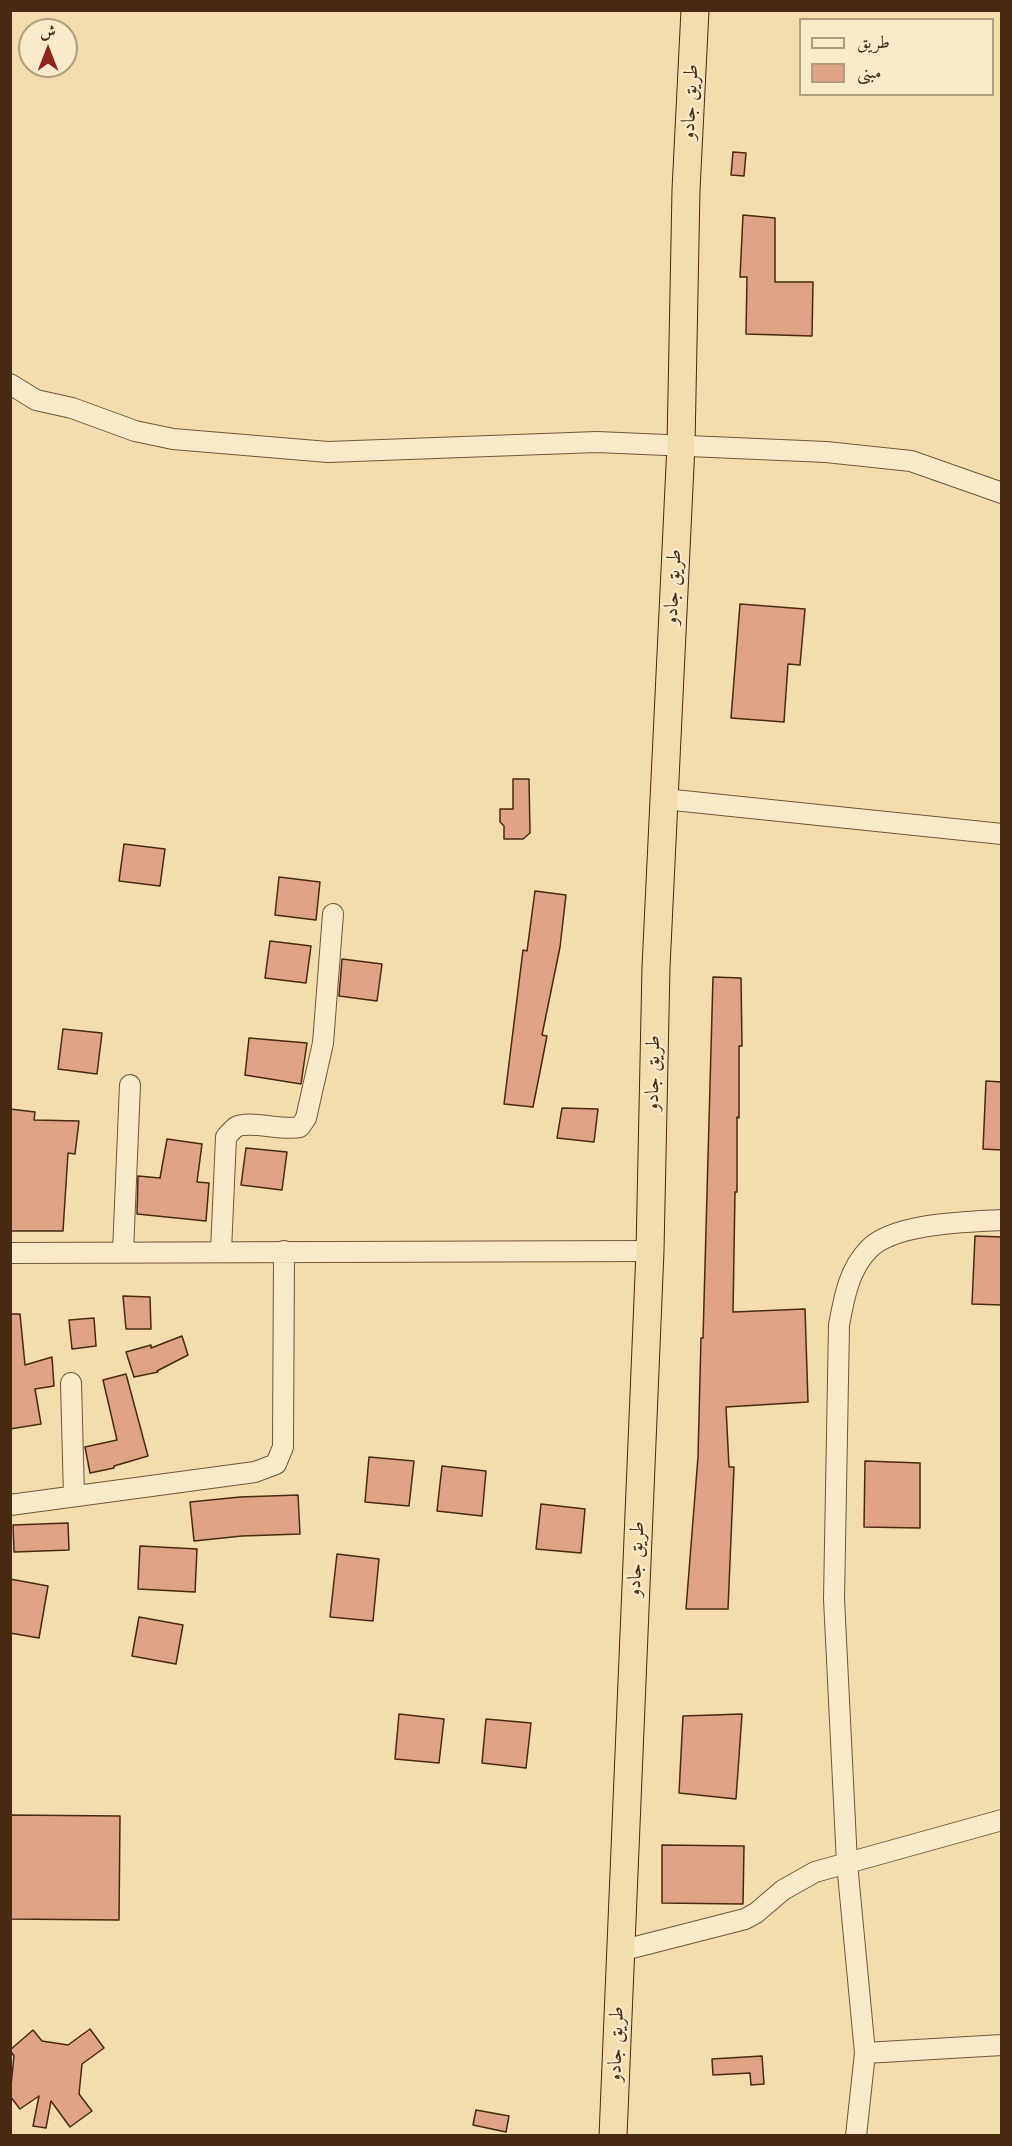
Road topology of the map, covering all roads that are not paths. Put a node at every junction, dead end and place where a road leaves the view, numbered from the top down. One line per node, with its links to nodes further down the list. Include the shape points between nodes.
1 (695, 10): 3 (highway, طريق جادو, via 686,190)
2 (10, 384): 3 (street, via 36,400 173,439 328,452 597,442)
3 (681, 445): 4 (street, via 911,460); 5 (highway, طريق جادو)
4 (1002, 493)
5 (664, 799): 6 (street); 12 (highway, طريق جادو)
6 (1002, 834)
7 (333, 914): 10 (street, via 323,1043 306,1118 300,1127 291,1129 236,1127 226,1137)
8 (130, 1085): 13 (street)
9 (1002, 1220): 19 (street, via 946,1224 885,1238 863,1256 846,1292 839,1325 834,1599)
10 (221, 1251): 11 (street); 13 (street)
11 (284, 1251): 12 (street); 16 (street, via 283,1447 276,1464 255,1472)
12 (650, 1251): 20 (highway, طريق جادو)
13 (123, 1252): 14 (street)
14 (10, 1253)
15 (72, 1383): 16 (street)
16 (74, 1496): 17 (street)
17 (10, 1505)
18 (1002, 1820): 19 (street)
19 (847, 1863): 20 (street, via 802,1878 745,1919); 22 (street)
20 (620, 1951): 23 (highway, طريق جادو)
21 (1002, 2045): 22 (street)
22 (865, 2053): 24 (street)
23 (613, 2136)
24 (856, 2136)

